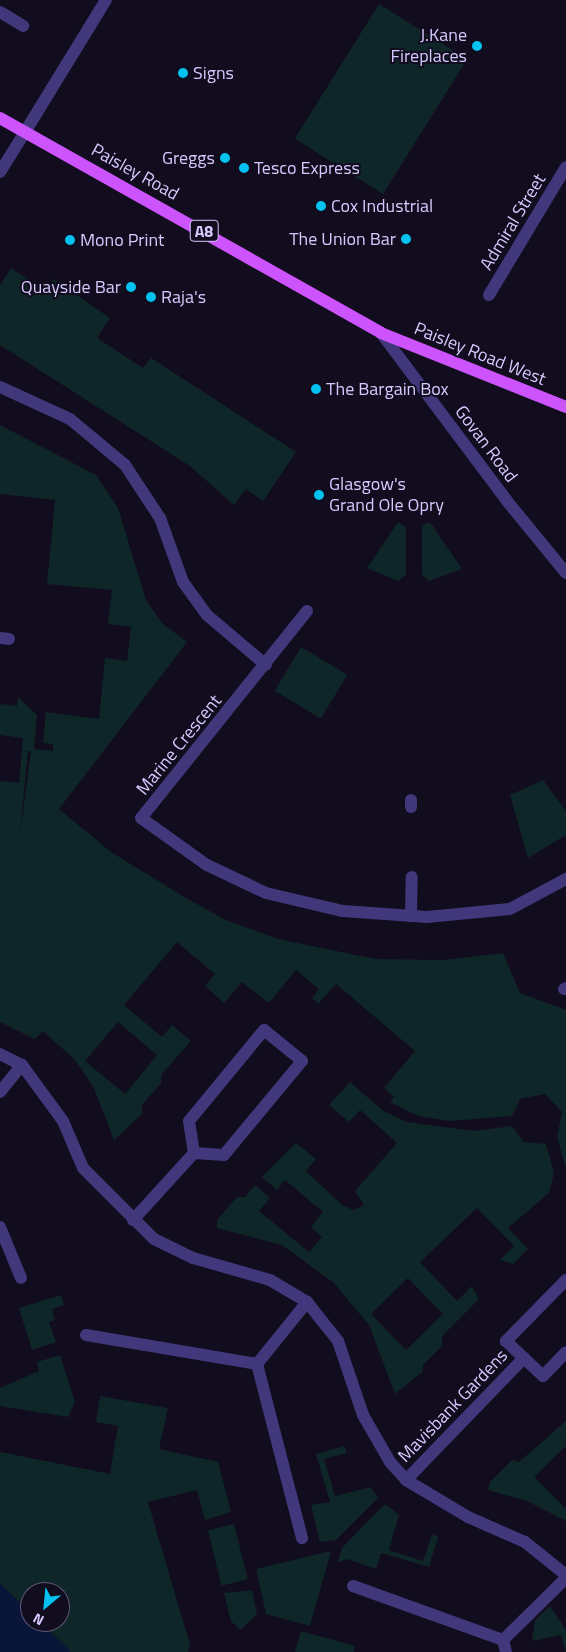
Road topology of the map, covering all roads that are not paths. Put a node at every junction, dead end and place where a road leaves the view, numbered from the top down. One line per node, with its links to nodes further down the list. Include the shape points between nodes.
1 (106, 0): 5 (street)
2 (0, 12): 3 (street)
3 (23, 26)
4 (0, 118): 5 (main road, Paisley Road / A8)
5 (25, 132): 7 (street); 9 (main road, Paisley Road / A8)
6 (566, 167): 8 (street, Admiral Street)
7 (0, 172)
8 (490, 294)
9 (381, 333): 11 (main road, Paisley Road West / A8); 12 (street, Govan Road, via 506,502)
10 (0, 388): 14 (street, via 70,419 126,465 160,518 183,582 207,615)
11 (566, 407)
12 (566, 573)
13 (307, 611): 14 (street, Marine Crescent)
14 (266, 665): 17 (street, Marine Crescent, via 141,818 207,865 266,893 343,912)
15 (412, 877): 17 (street)
16 (566, 879): 17 (street, Marine Crescent, via 510,909)
17 (411, 916)
18 (0, 1054): 19 (street, Mavisbank Gardens)
19 (22, 1065): 20 (street); 22 (street, Mavisbank Gardens, via 63,1122 83,1168)
20 (0, 1092)
21 (194, 1153): 21 (street, via 188,1120 264,1030 302,1061 224,1155); 22 (street)
22 (132, 1220): 26 (street, Mavisbank Gardens, via 173,1250 270,1280)
23 (0, 1227): 24 (street)
24 (21, 1278)
25 (566, 1280): 29 (street, Mavisbank Gardens, via 506,1340)
26 (307, 1302): 30 (street); 31 (street, Mavisbank Gardens, via 338,1341 363,1415 390,1462)
27 (86, 1335): 30 (street)
28 (566, 1352): 29 (street, Mavisbank Gardens, via 543,1376)
29 (524, 1358): 31 (street, Mavisbank Gardens)
30 (257, 1364): 32 (street)
31 (406, 1480): 33 (street, Mavisbank Gardens, via 468,1517 525,1542)
32 (302, 1538)
33 (566, 1576): 35 (street)
34 (354, 1586): 35 (street)
35 (504, 1646)

